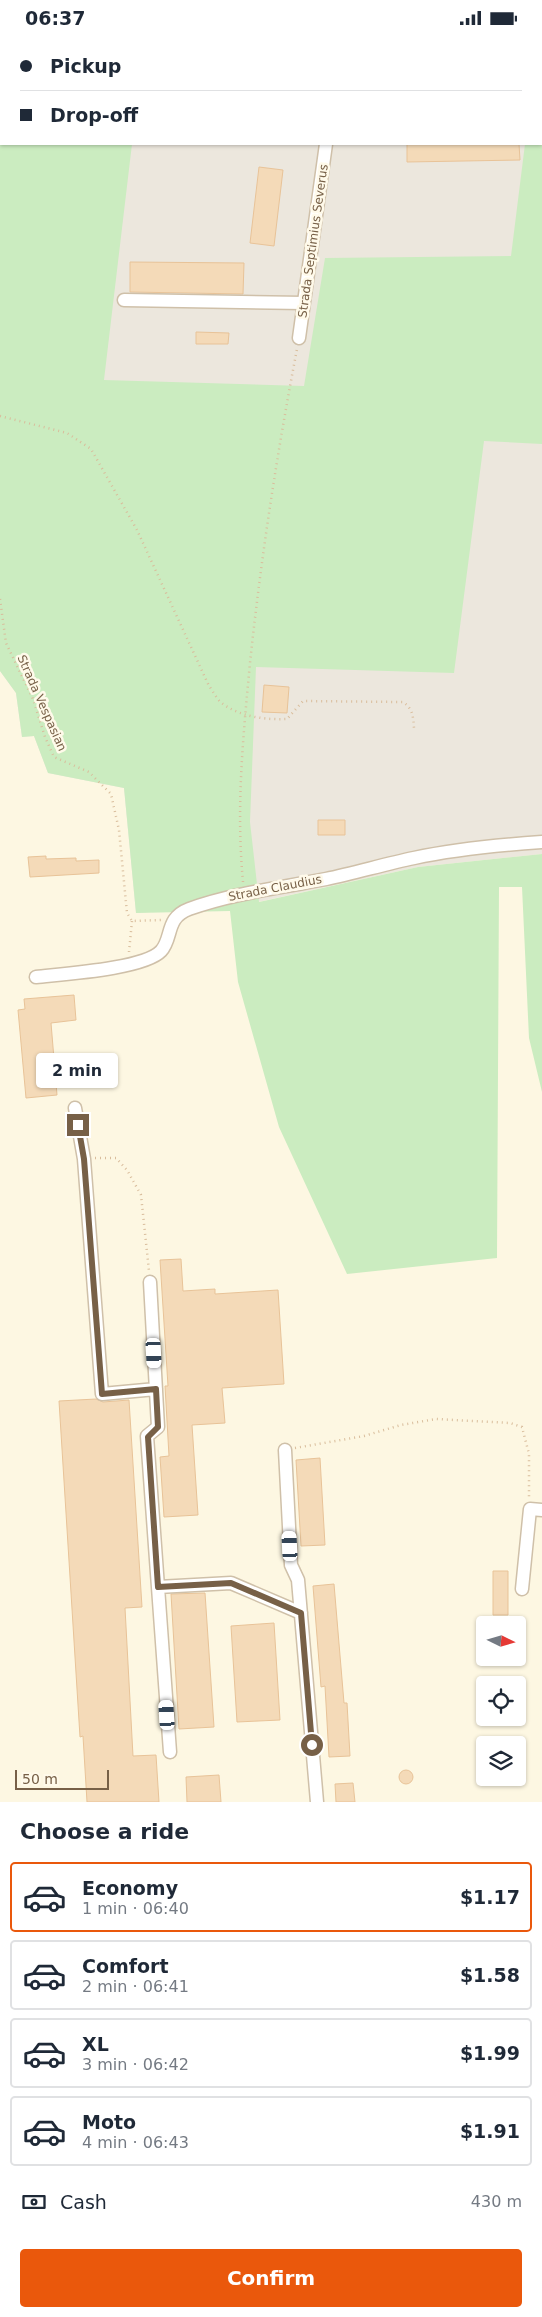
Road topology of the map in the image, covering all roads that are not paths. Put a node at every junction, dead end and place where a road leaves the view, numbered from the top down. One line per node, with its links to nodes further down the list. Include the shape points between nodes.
1 (326, 145): 3 (lane, Strada Septimius Severus)
2 (124, 300): 3 (lane)
3 (304, 303): 4 (lane, Strada Septimius Severus)
4 (299, 338)
5 (542, 842): 6 (lane, Strada Claudius, via 416,858 220,899 186,910 173,920 161,951 145,961)
6 (36, 977)
7 (75, 1108): 9 (lane, via 84,1159 102,1394)
8 (150, 1282): 9 (lane)
9 (156, 1389): 12 (lane, via 158,1427 148,1437)
10 (285, 1449): 14 (lane, via 291,1565 298,1580)
11 (536, 1509): 13 (lane)
12 (158, 1587): 14 (lane, via 231,1583); 15 (lane)
13 (522, 1589)
14 (301, 1613): 16 (lane)
15 (170, 1752)
16 (317, 1802)

